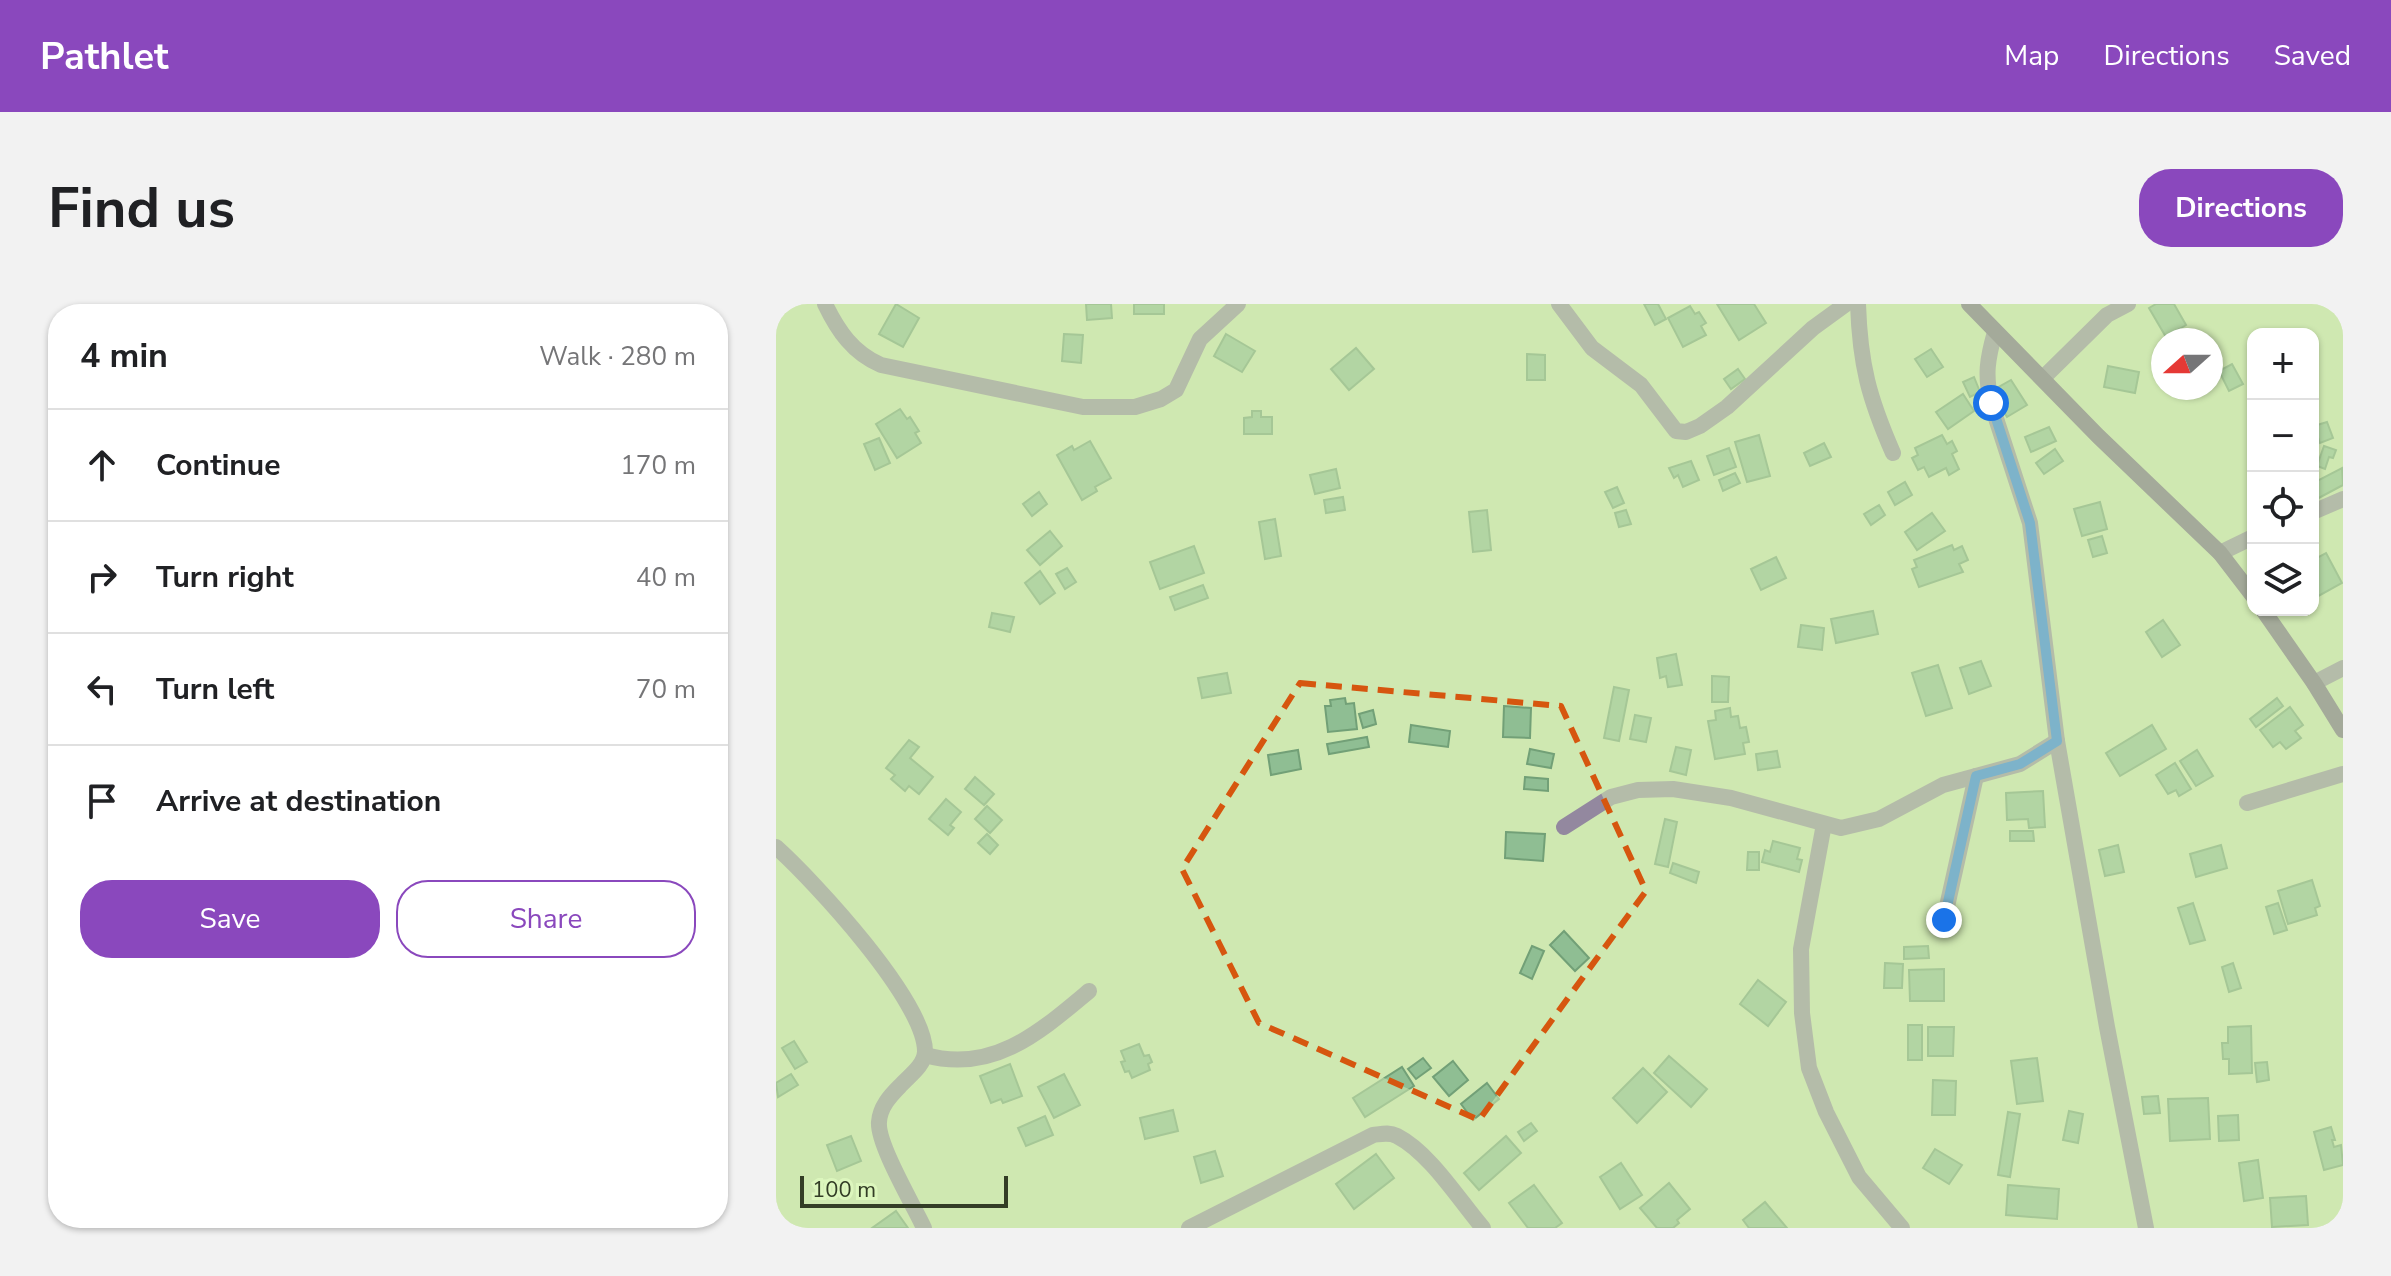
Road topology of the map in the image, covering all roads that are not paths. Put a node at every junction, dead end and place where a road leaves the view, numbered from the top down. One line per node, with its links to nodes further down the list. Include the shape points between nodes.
1 (825, 304): 2 (street, via 851,346 881,365 1083,407 1135,407 1176,390 1200,339)
2 (1238, 304)
3 (1559, 304): 4 (street, via 1592,348 1641,385 1676,431 1686,432 1727,407)
4 (1846, 304)
5 (1858, 304): 10 (street, via 1861,361)
6 (1969, 304): 8 (street)
7 (2128, 304): 9 (street, via 2107,315)
8 (1995, 332): 9 (street); 20 (street, via 1987,383 2030,523)
9 (2043, 378): 14 (street)
10 (1893, 453)
11 (2343, 499): 12 (street)
12 (2319, 509)
13 (2247, 540): 14 (street)
14 (2220, 553): 15 (street)
15 (2247, 588)
16 (2267, 616): 18 (street)
17 (2343, 668): 18 (street)
18 (2314, 683): 19 (street)
19 (2343, 730)
20 (2057, 741): 22 (street, via 2020,764); 34 (street)
21 (2343, 774): 23 (street)
22 (1976, 776): 24 (street, via 1933,789 1865,824); 27 (street)
23 (2247, 803)
24 (1824, 824): 25 (street, via 1731,798 1673,789 1611,797); 33 (street, via 1801,949 1809,1068 1859,1177)
25 (1564, 827)
26 (776, 847): 29 (street, via 858,934 914,1012)
27 (1944, 920)
28 (1089, 991): 29 (street, via 1009,1050 957,1060)
29 (925, 1055): 30 (street, via 886,1101 879,1122 885,1149)
30 (924, 1228)
31 (1189, 1228): 32 (street, via 1373,1135 1387,1133 1428,1161)
32 (1483, 1228)
33 (1902, 1228)
34 (2146, 1228)

